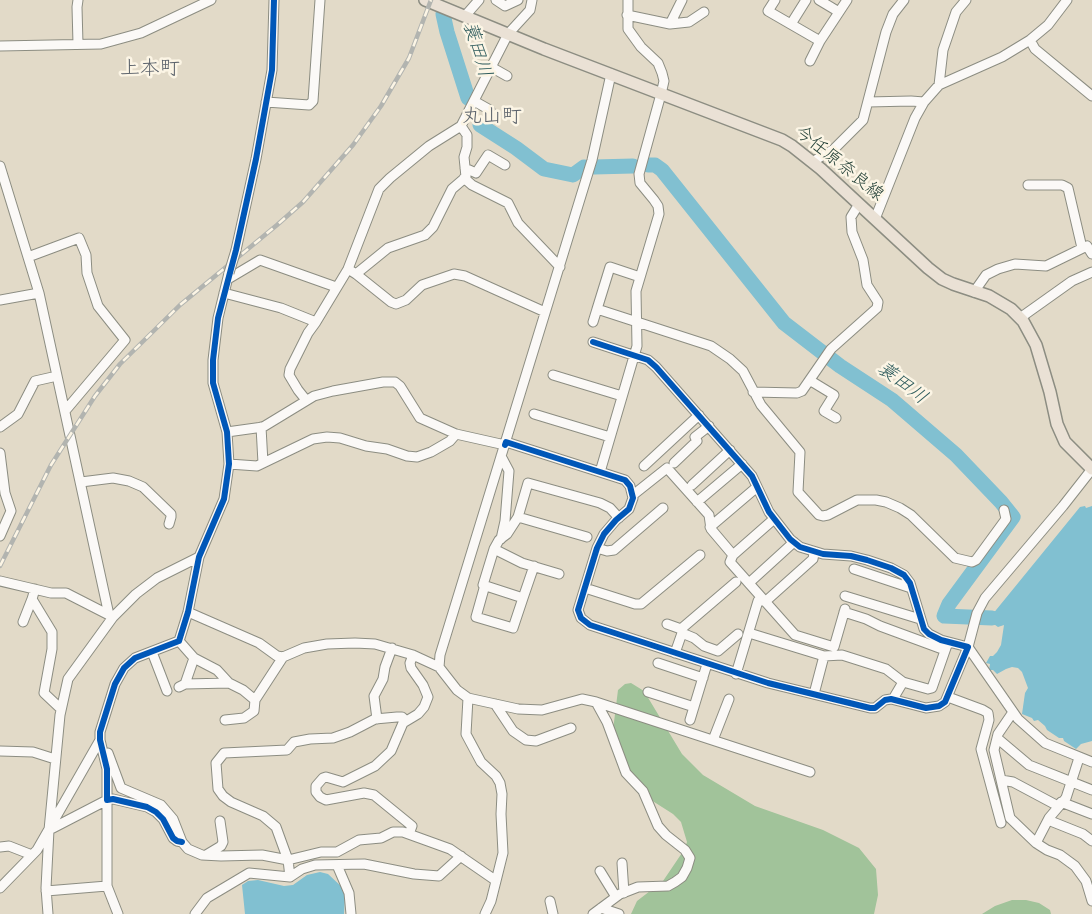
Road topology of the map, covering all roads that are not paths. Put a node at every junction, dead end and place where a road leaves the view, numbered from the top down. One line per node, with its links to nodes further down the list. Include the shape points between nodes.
1 (78, 0): 28 (street)
2 (211, 0): 28 (street, via 142,33 102,44)
3 (274, 0): 38 (street, via 272,70)
4 (320, 0): 38 (street, via 313,100 309,105)
5 (425, 0): 22 (main road, 今任原奈良線)
6 (479, 0): 22 (street)
7 (496, 0): 8 (street, via 505,6)
8 (518, 0)
9 (532, 0): 25 (street, via 530,10)
10 (628, 0): 21 (street)
11 (682, 0): 23 (street)
12 (775, 0): 24 (street, via 768,10)
13 (806, 0): 24 (street)
14 (820, 0): 20 (street)
15 (846, 0): 20 (street)
16 (904, 0): 39 (street, via 893,14)
17 (966, 0): 34 (street, via 956,12 943,50)
18 (1067, 0): 26 (street, via 1048,25)
19 (704, 12): 23 (street, via 689,22)
20 (839, 12): 27 (street)
21 (627, 15): 23 (street); 35 (street, via 628,29 662,72)
22 (465, 16): 25 (main road, 今任原奈良線)
23 (670, 24)
24 (791, 24): 27 (street)
25 (508, 34): 31 (street); 32 (main road, 今任原奈良線)
26 (1030, 40): 34 (street, via 1002,57); 36 (street, via 1035,49)
27 (820, 41): 30 (street)
28 (78, 44): 29 (street)
29 (0, 46)
30 (810, 61)
31 (491, 67): 33 (street); 37 (street)
32 (611, 74): 35 (main road, 今任原奈良線); 53 (street, via 592,160)
33 (507, 76)
34 (939, 85): 40 (street)
35 (661, 94): 43 (main road, 今任原奈良線, via 782,140); 57 (street, via 639,174 640,183 658,206 659,214)
36 (1092, 96)
37 (474, 101): 41 (street); 42 (street)
38 (266, 102): 56 (street, bridge)
39 (868, 102): 40 (street); 43 (street, via 863,120 834,149)
40 (924, 102): 49 (street)
41 (490, 110)
42 (461, 126): 46 (street, via 468,135); 54 (street, via 429,146 379,189)
43 (812, 162): 48 (main road, 今任原奈良線)
44 (504, 165): 46 (street, via 488,155 476,173)
45 (0, 166): 52 (street)
46 (464, 173): 53 (street, via 472,185 508,203 518,223); 54 (street, via 433,227 425,235 388,248)
47 (1028, 185): 50 (street, via 1062,185 1068,188)
48 (859, 204): 49 (main road, 今任原奈良線); 73 (street, via 851,217 852,232 863,260 867,285 878,302 878,308 831,349)
49 (875, 219): 59 (main road, 今任原奈良線, via 928,268 952,284)
50 (1082, 248): 51 (street, via 1087,246); 59 (street, via 1046,266 1015,264 998,269 986,275)
51 (1092, 254)
52 (28, 257): 60 (street); 77 (street, via 80,238 98,306 125,340)
53 (560, 267): 64 (street)
54 (352, 272): 58 (street); 64 (street, via 396,304 406,300 422,285 454,274)
55 (1092, 272): 65 (street, via 1072,281)
56 (229, 276): 58 (street, via 260,260); 61 (street)
57 (640, 276): 63 (street, via 610,268); 66 (street, via 636,292)
58 (336, 287): 67 (street)
59 (974, 292): 65 (main road, 今任原奈良線, via 1012,309)
60 (39, 293): 62 (street); 72 (street)
61 (224, 293): 67 (street, via 281,308); 84 (street, via 218,318 213,383)
62 (0, 300)
63 (597, 309): 66 (street); 68 (street)
64 (545, 312): 87 (street)
65 (1020, 318): 96 (main road, 今任原奈良線, via 1036,345 1057,424 1065,442)
66 (636, 320): 70 (street, via 638,342); 74 (street, via 711,346 743,371)
67 (316, 322): 76 (street, via 289,375)
68 (593, 322)
69 (593, 342): 70 (street)
70 (634, 355): 75 (street); 79 (street, via 648,360)
71 (553, 375): 75 (street)
72 (57, 376): 77 (street); 82 (street, via 34,381 18,414)
73 (811, 381): 74 (street, via 796,393); 80 (street, via 834,395 824,410)
74 (753, 392): 104 (street, via 760,405 800,452 798,492 819,515 857,500 886,502 911,515 955,558 972,562 1006,519)
75 (622, 396): 86 (street)
76 (306, 400): 83 (street); 85 (street, via 334,391 396,382 420,418)
77 (65, 411): 98 (street)
78 (534, 414): 86 (street)
79 (700, 415): 81 (street); 95 (street)
80 (836, 418)
81 (709, 426): 88 (street); 92 (street, via 695,437 697,440)
82 (0, 427)
83 (261, 427): 84 (street); 91 (street)
84 (227, 432): 93 (street)
85 (456, 434): 87 (street); 91 (street, via 450,441 417,457 327,437 313,439)
86 (610, 437): 97 (street)
87 (505, 443): 90 (street); 97 (street)
88 (730, 450): 94 (street); 99 (street)
89 (0, 453): 110 (street, via 5,493 11,510)
90 (501, 456): 112 (street, via 509,471); 154 (street)
91 (263, 463): 93 (street, via 256,466)
92 (674, 463)
93 (229, 464): 119 (street, via 224,499)
94 (742, 464): 100 (street); 102 (street)
95 (644, 466)
96 (1092, 469): 144 (street, via 985,598 977,613)
97 (600, 472): 101 (street, via 625,480)
98 (81, 482): 108 (street, via 113,478 129,480 143,487 170,514); 135 (street)
99 (692, 485)
100 (757, 487): 107 (street); 109 (street)
101 (633, 495): 102 (street, via 667,468); 106 (street, via 629,509)
102 (697, 502): 109 (street, via 709,515)
103 (663, 508): 114 (street, via 614,550)
104 (1004, 510)
105 (518, 516): 106 (street, via 528,483 600,503 610,508); 111 (street); 112 (street)
106 (618, 518): 114 (street)
107 (774, 519): 113 (street); 118 (street)
108 (169, 524)
109 (710, 527): 118 (street)
110 (0, 536)
111 (586, 537)
112 (501, 539): 115 (street)
113 (794, 542): 116 (street); 125 (street)
114 (597, 548): 127 (street)
115 (494, 549): 120 (street); 126 (street)
116 (814, 552): 128 (street, via 867,560 891,568 904,575); 133 (street, via 813,559)
117 (700, 555): 127 (street, via 641,604)
118 (733, 555): 125 (street, via 730,562)
119 (199, 557): 134 (street); 135 (street, via 157,578)
120 (534, 566): 122 (street); 131 (street)
121 (854, 569): 128 (street)
122 (559, 574)
123 (3, 582): 129 (street)
124 (736, 582): 139 (street)
125 (749, 582): 133 (street)
126 (485, 585): 131 (street); 131 (street, via 476,617 513,628)
127 (585, 588): 147 (street, via 578,610 581,618 590,625)
128 (911, 588): 136 (street)
129 (35, 589): 132 (street); 135 (street, via 66,593)
130 (845, 596): 136 (street)
131 (523, 598)
132 (32, 599): 137 (street); 170 (street, via 52,632 44,693)
133 (766, 601): 140 (street, via 758,601); 143 (street, via 796,635 834,648 844,610 880,626)
134 (188, 612): 142 (street); 150 (street)
135 (111, 616): 170 (street, via 68,679)
136 (920, 619): 143 (street, via 924,629)
137 (23, 622)
138 (666, 624): 139 (street)
139 (681, 631): 141 (street, via 704,646 718,650); 147 (street)
140 (749, 632): 149 (street); 155 (street)
141 (738, 634)
142 (179, 641): 146 (street); 151 (street)
143 (947, 646): 144 (street); 157 (street, via 932,688)
144 (968, 647): 162 (street); 171 (street)
145 (392, 648): 148 (street); 150 (street, via 355,642 327,644 304,648); 172 (street, via 374,696)
146 (152, 652): 159 (street); 178 (street, via 136,658 124,668 115,684)
147 (674, 653): 153 (street)
148 (413, 655): 154 (street); 174 (street, via 411,668 428,698 418,714)
149 (824, 656): 157 (street, via 842,655 886,669); 161 (street)
150 (283, 657): 166 (street)
151 (194, 658): 158 (street, via 217,670); 158 (street, via 182,686)
152 (658, 663): 156 (street)
153 (707, 664): 155 (street); 156 (street)
154 (439, 667): 163 (street, via 457,690)
155 (736, 674): 161 (street)
156 (703, 678): 169 (street)
157 (904, 682): 165 (street)
158 (229, 683): 166 (street)
159 (167, 691)
160 (648, 692): 169 (street)
161 (814, 694): 165 (street, via 870,708)
162 (948, 697): 165 (street, via 934,708); 193 (street, via 988,714 990,720 981,749)
163 (468, 698): 168 (street); 209 (street, via 466,734 481,762 496,776 502,794 503,853)
164 (729, 698): 179 (street)
165 (893, 699)
166 (255, 700): 173 (street, via 256,707 251,715)
167 (596, 702): 168 (street, via 582,699 542,710); 179 (street); 213 (street, via 626,773 643,791 658,826 690,858 682,877 675,882 663,887 638,887)
168 (495, 704): 176 (street, via 513,731 526,740 536,741)
169 (694, 707): 175 (street)
170 (61, 710): 182 (street)
171 (1013, 712): 177 (street); 181 (street, via 1045,743)
172 (377, 719): 174 (street, via 402,717); 203 (street, via 333,738 294,742 287,750 224,753 216,763 218,789 223,796 263,816 276,828)
173 (225, 720)
174 (405, 720): 195 (street, via 391,751 375,766 343,782 323,778 316,786 316,792 326,800 374,794 412,826)
175 (690, 720)
176 (571, 728)
177 (997, 738): 185 (street, via 994,750); 186 (street, via 1029,765)
178 (100, 740): 188 (street, via 107,769); 194 (street); 197 (street, via 106,747 121,788 162,805 173,819)
179 (713, 740): 184 (street)
180 (0, 750): 182 (street, via 33,752)
181 (1079, 758): 183 (street); 186 (street)
182 (55, 759): 194 (street)
183 (1092, 762)
184 (810, 772)
185 (1001, 780): 189 (street, via 1013,782); 198 (street, via 1010,818)
186 (1071, 783): 187 (street); 189 (street, via 1066,798)
187 (1092, 790)
188 (107, 800): 194 (street); 197 (street, via 147,807 156,812 173,838); 210 (street)
189 (1060, 804): 190 (street); 191 (street)
190 (1092, 814)
191 (1048, 820): 196 (street); 198 (street)
192 (220, 821): 201 (street, via 223,842)
193 (1001, 823)
194 (49, 830): 200 (street); 212 (street)
195 (409, 834): 202 (street); 203 (street, via 393,832 381,838 359,840 337,852 321,852)
196 (1092, 841)
197 (182, 842): 201 (street, via 188,849)
198 (1036, 843): 208 (street, via 1060,855)
199 (0, 847): 200 (street, via 9,846)
200 (32, 855): 211 (street)
201 (206, 855): 203 (street, via 262,855)
202 (461, 856): 205 (street, via 438,876 364,864); 209 (street)
203 (288, 860): 207 (street)
204 (622, 863): 213 (street)
205 (337, 865): 207 (street, via 315,864); 220 (street, via 349,893)
206 (600, 872): 213 (street)
207 (290, 877): 219 (street, via 249,873 207,898)
208 (1089, 879): 215 (street)
209 (495, 880): 221 (street)
210 (107, 886): 212 (street); 218 (street)
211 (0, 888)
212 (46, 891): 217 (street)
213 (620, 895): 216 (street)
214 (550, 900): 222 (street)
215 (1092, 901)
216 (601, 908): 223 (street); 224 (street)
217 (48, 914)
218 (118, 914)
219 (195, 914)
220 (350, 914)
221 (485, 914)
222 (553, 914)
223 (593, 914)
224 (620, 914)

